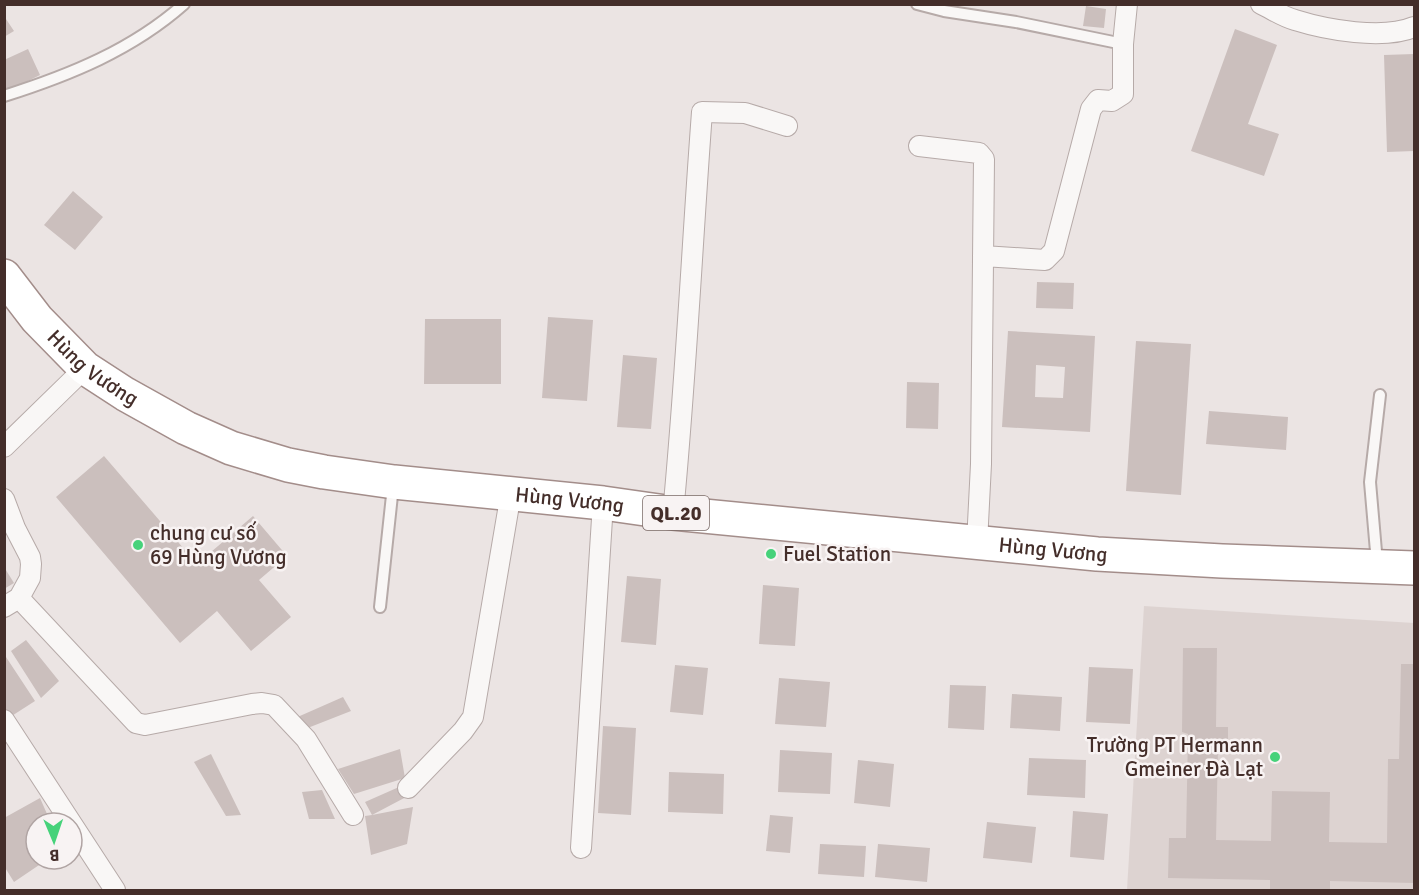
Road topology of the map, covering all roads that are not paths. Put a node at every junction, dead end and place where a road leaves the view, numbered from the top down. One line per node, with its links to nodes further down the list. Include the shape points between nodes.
1 (184, 4): 8 (lane, via 124,47 61,78)
2 (917, 4): 7 (lane)
3 (1127, 4): 7 (street)
4 (1261, 4): 5 (street)
5 (1295, 12): 6 (street, via 1346,31 1385,34)
6 (1414, 27)
7 (1123, 44): 11 (street, via 1123,94 1112,101 1098,100 1090,109 1054,251 1045,260)
8 (4, 96)
9 (787, 126): 20 (street, via 745,113 702,112)
10 (919, 146): 11 (street, via 979,153 984,159)
11 (983, 256): 21 (street)
12 (4, 276): 13 (highway, Hùng Vương / QL.20, via 37,319)
13 (85, 368): 15 (street); 16 (highway, Hùng Vương / QL.20, via 186,428 231,448 288,465)
14 (1380, 395): 22 (lane, via 1370,482)
15 (4, 447)
16 (394, 482): 17 (highway, Hùng Vương / QL.20); 25 (lane)
17 (512, 493): 19 (highway, Hùng Vương / QL.20); 27 (street, via 472,717)
18 (4, 499): 24 (street, via 31,564 30,578)
19 (603, 503): 20 (highway, Hùng Vương / QL.20); 29 (street)
20 (673, 513): 21 (highway, Hùng Vương / QL.20)
21 (977, 543): 22 (highway, Hùng Vương / QL.20, via 1097,554)
22 (1377, 567): 23 (highway, Hùng Vương / QL.20)
23 (1414, 568)
24 (12, 603): 28 (street, via 136,723 145,725 262,703 274,705 306,739)
25 (380, 607)
26 (4, 720): 30 (street)
27 (408, 788)
28 (353, 815)
29 (581, 848)
30 (115, 891)

